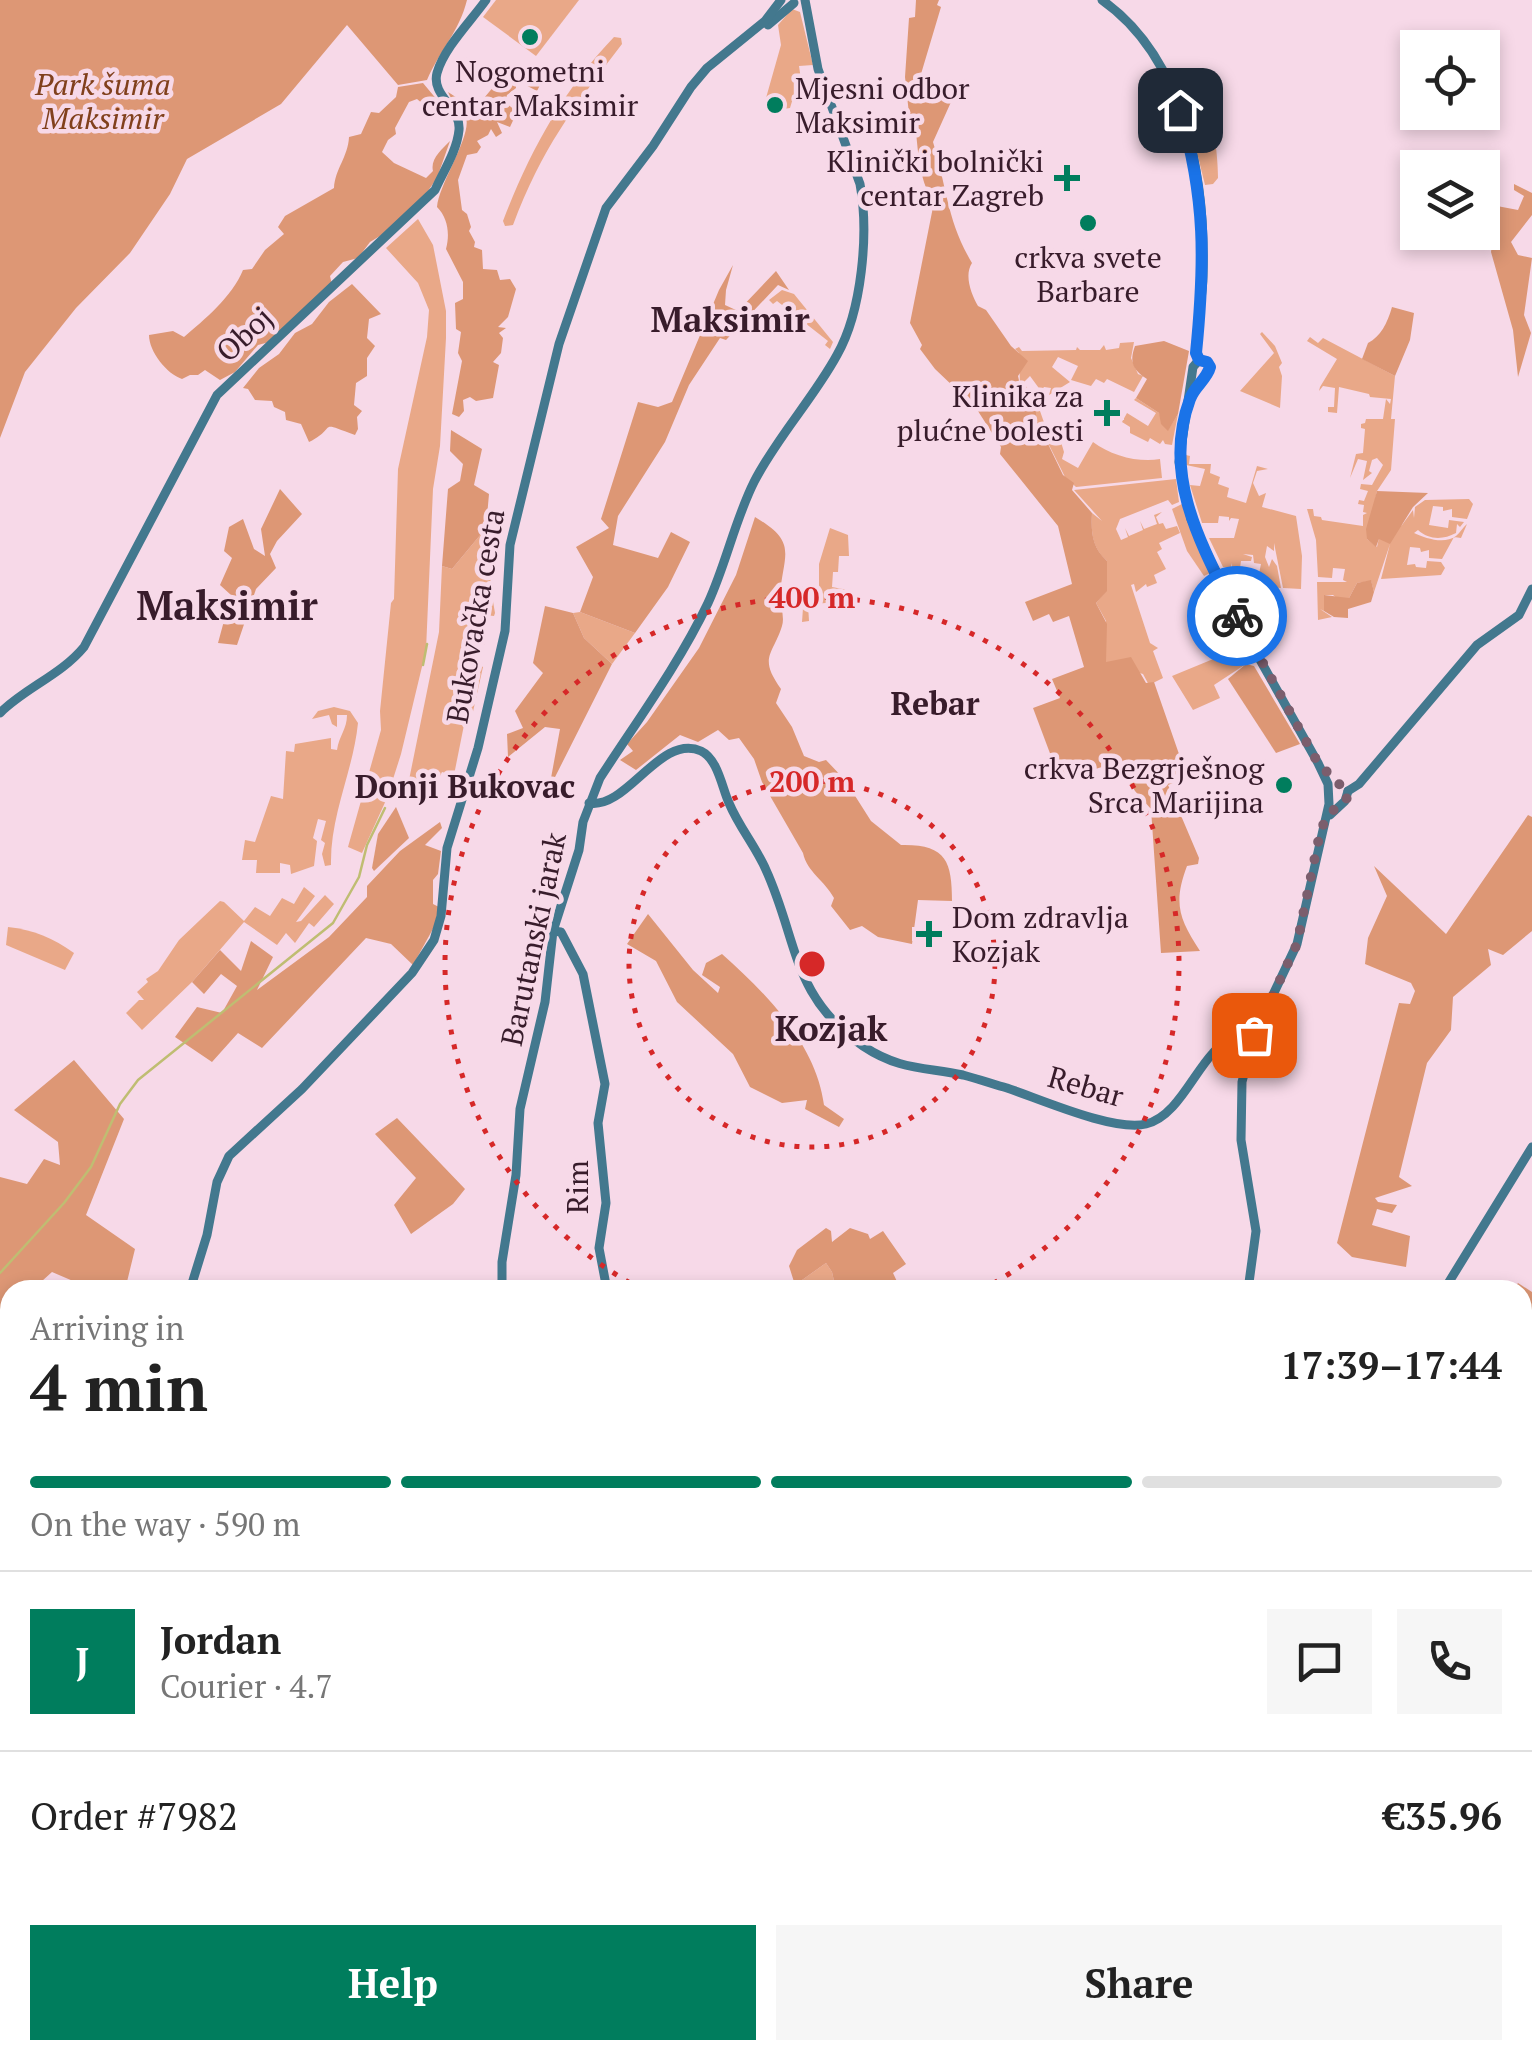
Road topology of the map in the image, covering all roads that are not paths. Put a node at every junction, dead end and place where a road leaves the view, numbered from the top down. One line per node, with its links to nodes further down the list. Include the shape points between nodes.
1 (486, 0): 9 (street, Oboj, via 437,74 460,129 435,190 217,396 84,648)
2 (1102, 0): 4 (street, via 1158,62 1189,141 1203,232)
3 (794, 1): 12 (street, Barutanski jarak, via 808,16 818,68 864,202 850,324 836,357 754,482 695,628); 20 (street, Bukovačka cesta, via 690,86 612,197 546,390 510,545 505,631 447,848 434,940 412,973 302,1089 229,1156)
4 (1199, 360): 5 (street); 6 (street, via 1210,365)
5 (1193, 371): 6 (street); 7 (street)
6 (1206, 376): 7 (street)
7 (1190, 398): 10 (street, via 1179,462 1192,518)
8 (1532, 589): 11 (street, via 1513,622 1478,645)
9 (0, 713)
10 (1332, 791): 11 (street); 13 (street); 14 (street)
11 (1348, 791): 13 (street)
12 (590, 803): 15 (street, Barutanski jarak); 17 (street, Rebar, via 612,800 676,752 706,754 766,869 796,964 822,1008 892,1062 976,1078 1088,1116 1152,1122 1214,1050)
13 (1340, 804): 14 (street)
14 (1321, 828): 16 (street, via 1297,944)
15 (554, 931): 21 (street, Barutanski jarak, via 520,1109); 22 (street, Rim, via 583,974 605,1084 598,1123)
16 (1260, 1022): 17 (street); 18 (street)
17 (1240, 1034): 18 (street)
18 (1251, 1044): 23 (street, via 1240,1113 1256,1231)
19 (1532, 1148): 24 (street)
20 (193, 1280)
21 (502, 1280)
22 (605, 1280)
23 (1249, 1280)
24 (1450, 1280)

